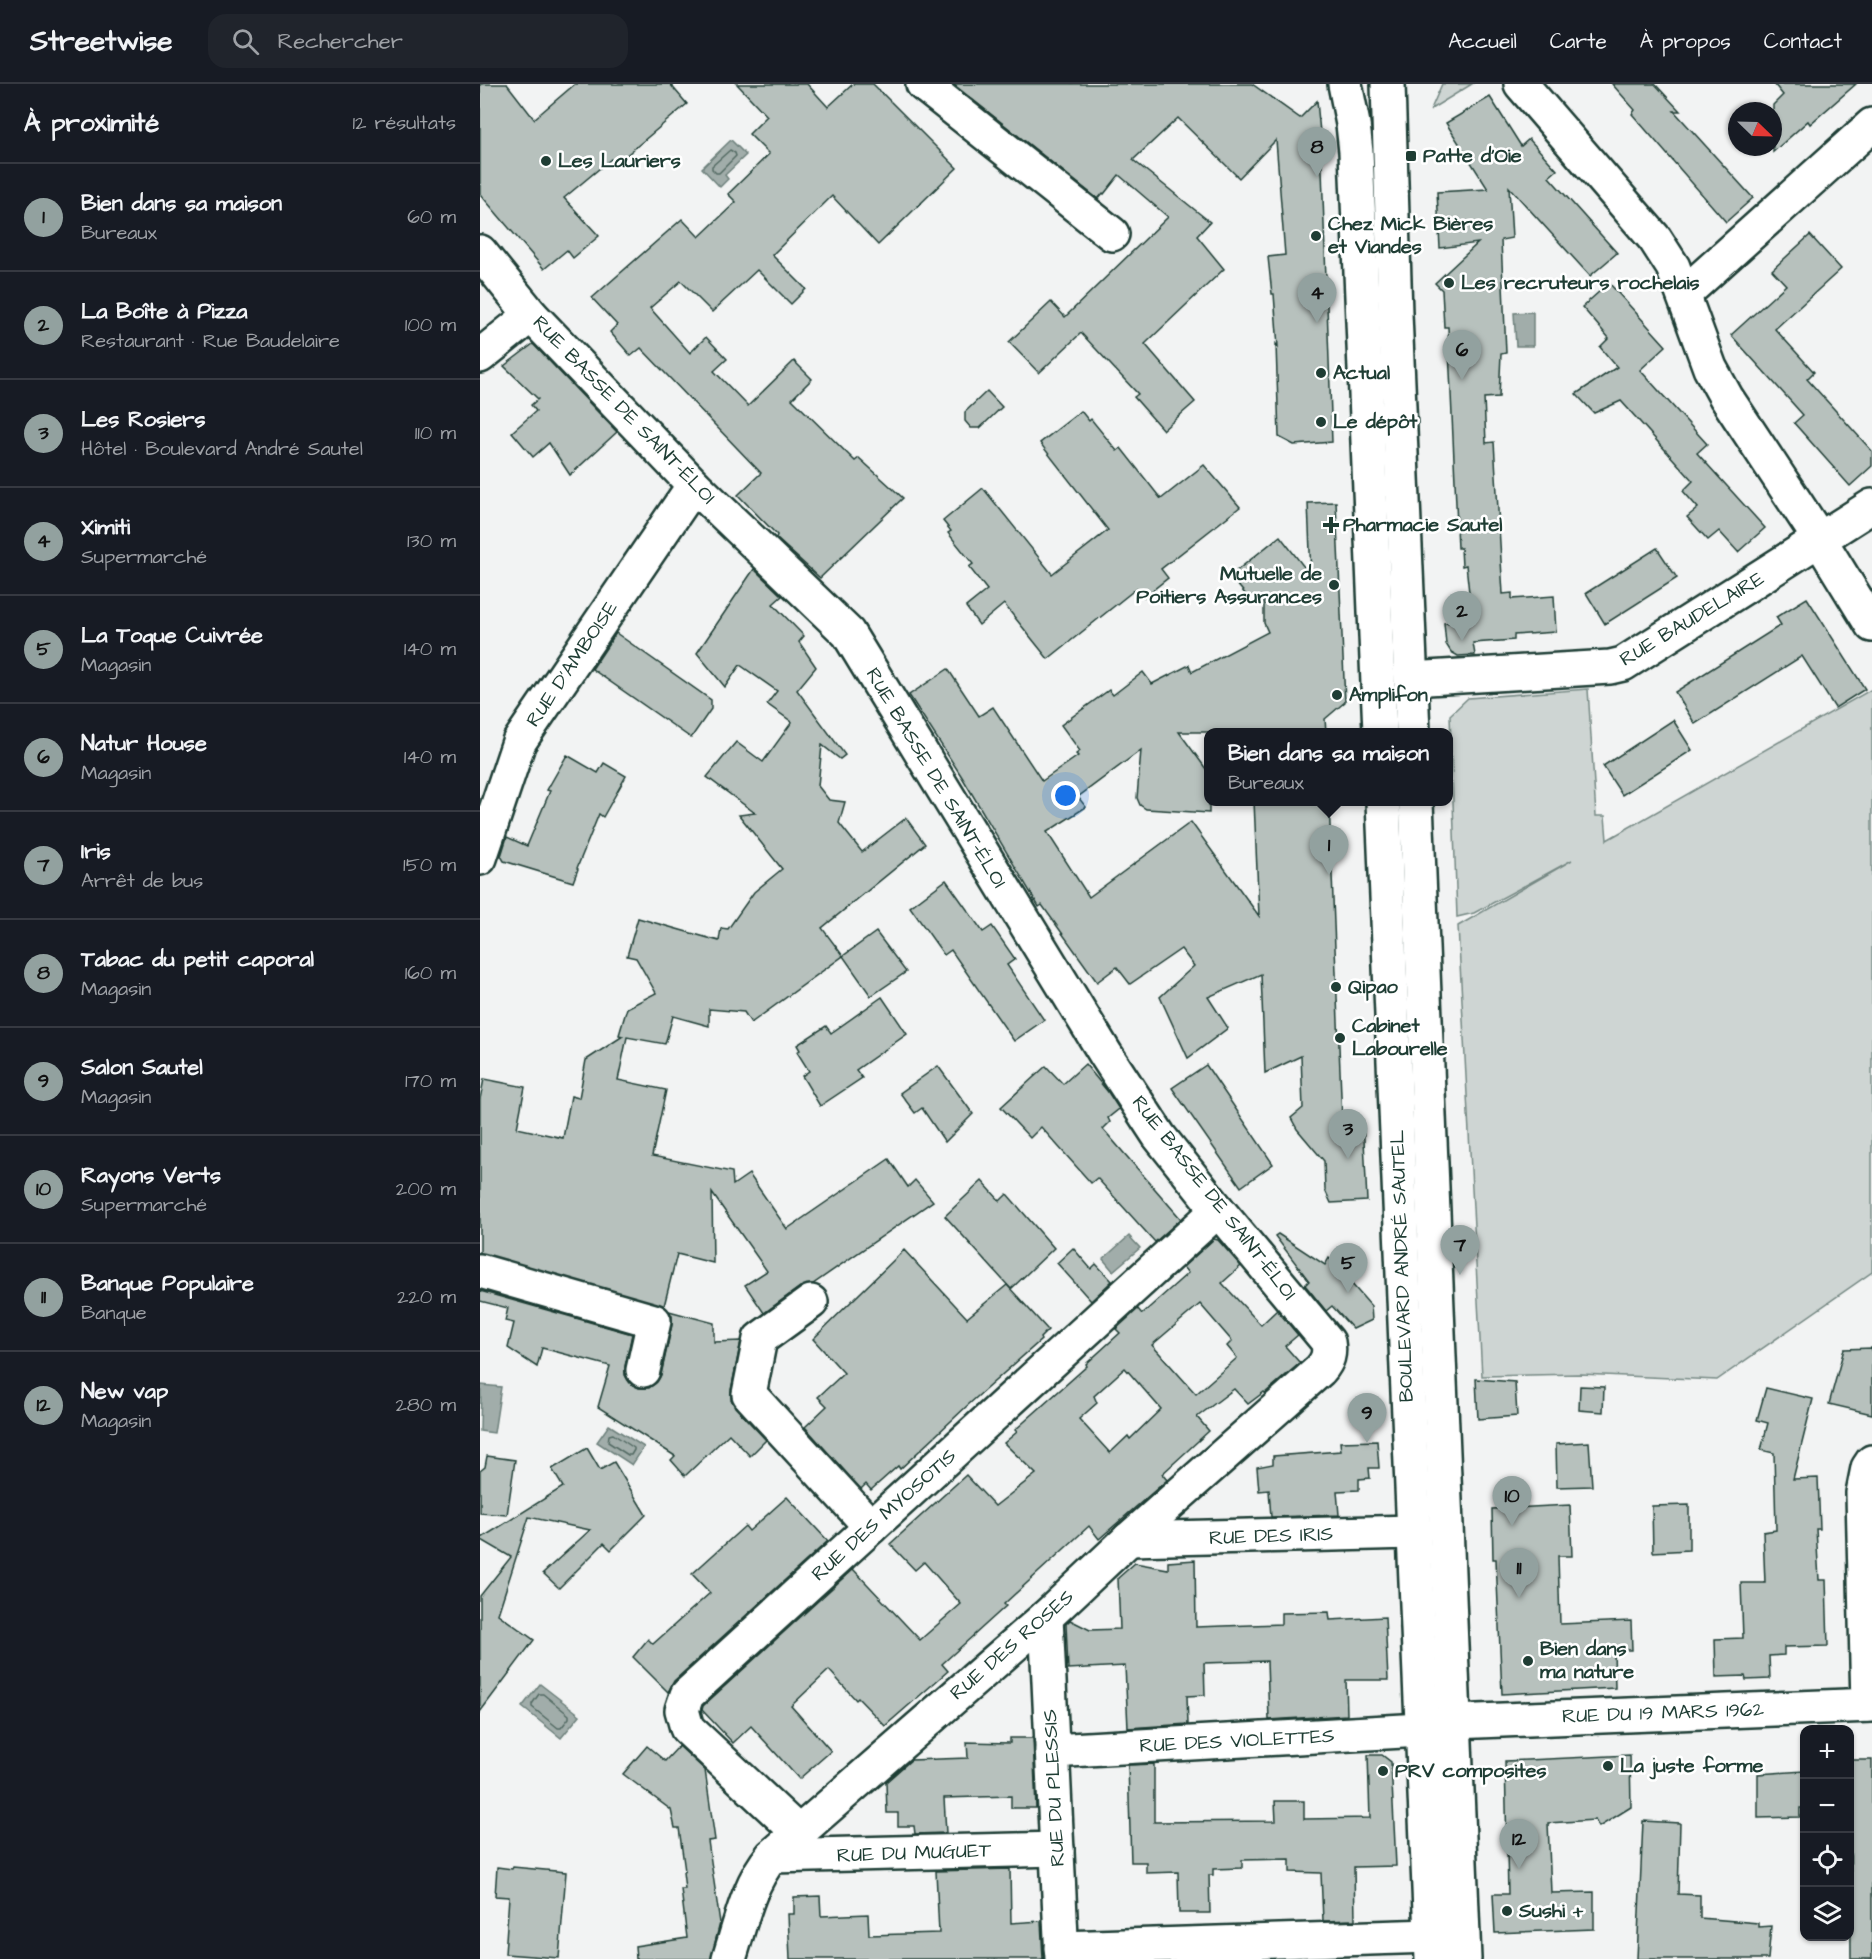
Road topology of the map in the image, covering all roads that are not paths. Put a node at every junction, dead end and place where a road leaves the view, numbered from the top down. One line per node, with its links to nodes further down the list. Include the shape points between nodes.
1 (923, 84): 8 (street)
2 (1346, 84): 18 (street, via 1356,152)
3 (1388, 84): 7 (street)
4 (1407, 84): 7 (street)
5 (1521, 84): 10 (street, via 1655,239)
6 (1872, 125): 10 (street)
7 (1390, 140): 17 (street)
8 (1112, 234)
9 (480, 252): 11 (street, RUE BASSE DE SAINT-ÉLOI)
10 (1684, 294): 15 (street, via 1726,397)
11 (531, 315): 12 (street); 13 (street, RUE BASSE DE SAINT-ÉLOI)
12 (480, 356)
13 (694, 485): 22 (street, RUE D'AMBOISE, via 519,742); 23 (street, RUE BASSE DE SAINT-ÉLOI, via 848,633 1106,1055 1160,1136)
14 (1872, 506): 15 (street, RUE BAUDELAIRE)
15 (1820, 540): 16 (street); 17 (street, RUE BAUDELAIRE, via 1623,664)
16 (1872, 625)
17 (1411, 679): 19 (street)
18 (1380, 728)
19 (1413, 728)
20 (1383, 806): 30 (street, BOULEVARD ANDRÉ SAUTEL)
21 (1416, 806): 34 (street, BOULEVARD ANDRÉ SAUTEL)
22 (480, 858)
23 (1218, 1210): 26 (street, RUE BASSE DE SAINT-ÉLOI, via 1322,1334 1328,1342); 29 (street, RUE DES MYOSOTIS)
24 (480, 1271): 27 (street, via 654,1321)
25 (811, 1302): 29 (street, via 760,1339 749,1394)
26 (1329, 1354): 31 (street, RUE DES ROSES, via 1320,1370)
27 (643, 1370)
28 (1872, 1462): 33 (street, via 1863,1493)
29 (871, 1527): 37 (street, RUE DES MYOSOTIS, via 687,1695 682,1710 687,1728)
30 (1414, 1532): 31 (street, RUE DES IRIS); 35 (street, BOULEVARD ANDRÉ SAUTEL)
31 (1129, 1539): 32 (street, RUE DES ROSES)
32 (1046, 1617): 36 (street, RUE DU PLESSIS); 37 (street, RUE DES ROSES)
33 (1870, 1705): 34 (street, RUE DU 19 MARS 1962)
34 (1454, 1722): 35 (street); 43 (street, BOULEVARD ANDRÉ SAUTEL)
35 (1421, 1730): 36 (street, RUE DES VIOLETTES); 40 (street, BOULEVARD ANDRÉ SAUTEL)
36 (1052, 1751): 38 (street, RUE DU PLESSIS)
37 (798, 1832): 39 (street, RUE DES ROSES)
38 (1057, 1849): 39 (street, RUE DU MUGUET); 41 (street, RUE DU PLESSIS)
39 (772, 1856): 42 (street, RUE DES ROSES, via 754,1882)
40 (1431, 1948): 41 (street)
41 (1062, 1953)
42 (729, 1959)
43 (1464, 1959)

